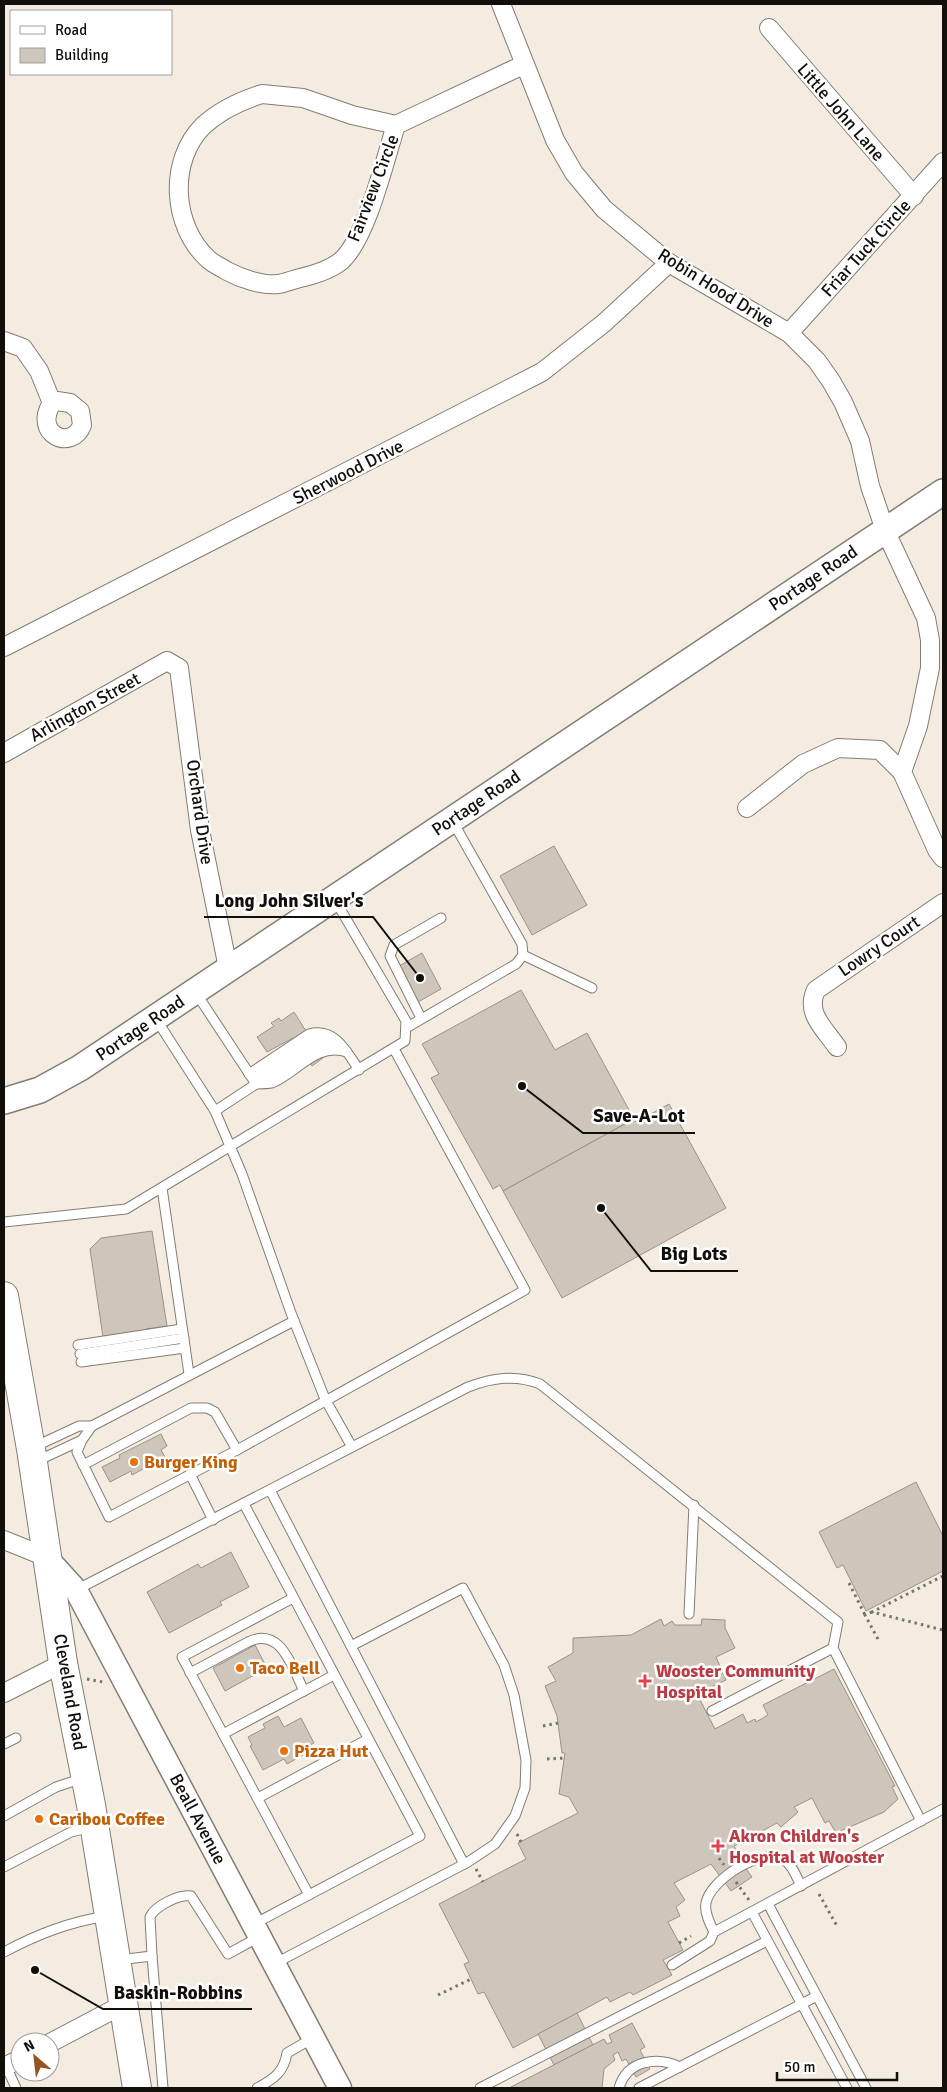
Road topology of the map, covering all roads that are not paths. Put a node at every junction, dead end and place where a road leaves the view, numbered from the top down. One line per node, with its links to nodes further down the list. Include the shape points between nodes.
1 (501, 4): 3 (street, Robin Hood Drive)
2 (769, 28): 6 (street, Little John Lane)
3 (523, 65): 4 (street, Fairview Circle); 7 (street, Robin Hood Drive, via 555,140 574,173 604,209)
4 (396, 125): 4 (street, Fairview Circle, via 352,115 304,98 262,94 239,101 203,127 187,148 179,178 179,208 187,231 208,259 239,278 276,284 315,274 341,261 357,238 377,188)
5 (943, 162): 6 (street, Friar Tuck Circle)
6 (914, 196): 8 (street, Friar Tuck Circle)
7 (669, 263): 8 (street, Robin Hood Drive); 13 (street, Sherwood Drive, via 604,323 542,372)
8 (789, 333): 12 (street, Robin Hood Drive, via 817,361 843,402 860,441 870,486)
9 (4, 341): 10 (street, via 22,348 39,371)
10 (52, 403)
11 (943, 492): 12 (main road, Portage Road)
12 (885, 530): 16 (street, Robin Hood Drive, via 926,618 930,640 930,668 918,726); 18 (main road, Portage Road)
13 (4, 647)
14 (167, 661): 15 (street, Arlington Street); 24 (street, Orchard Drive, via 179,668 200,830)
15 (4, 753)
16 (902, 772): 17 (street, via 880,750 838,748 803,764); 19 (street)
17 (747, 808)
18 (452, 820): 20 (main road, Portage Road); 23 (lane, via 522,944)
19 (943, 858)
20 (334, 898): 24 (main road, Portage Road); 29 (lane, via 406,1021)
21 (943, 903): 31 (street, Lowry Court, via 816,990 811,1000 812,1010)
22 (441, 918): 28 (lane, via 394,944 390,956)
23 (523, 955): 25 (lane); 28 (lane, via 516,964)
24 (228, 968): 26 (main road, Portage Road)
25 (592, 988)
26 (195, 990): 27 (main road, Portage Road); 34 (lane)
27 (155, 1017): 35 (main road, Portage Road, via 60,1081); 36 (lane)
28 (421, 1018): 29 (lane)
29 (406, 1028): 32 (lane, via 405,1041)
30 (343, 1047): 33 (lane); 34 (lane, via 326,1043 317,1046); 34 (lane, via 328,1034 319,1031 309,1034)
31 (837, 1047)
32 (394, 1049): 33 (lane); 45 (lane, via 525,1290)
33 (359, 1070): 37 (lane)
34 (253, 1079): 36 (lane)
35 (4, 1101)
36 (215, 1112): 37 (lane)
37 (230, 1147): 38 (lane); 41 (lane)
38 (162, 1188): 39 (lane, via 126,1209); 42 (lane)
39 (4, 1222)
40 (4, 1296): 50 (main road, Cleveland Road)
41 (294, 1321): 44 (lane); 45 (lane)
42 (183, 1333): 43 (lane); 43 (lane, via 80,1354)
43 (185, 1348): 44 (lane)
44 (189, 1374): 46 (lane)
45 (325, 1399): 48 (lane); 49 (lane)
46 (92, 1426): 47 (lane); 50 (lane, via 80,1426)
47 (82, 1440): 50 (lane); 51 (lane, via 77,1452)
48 (352, 1447): 53 (lane); 55 (lane, via 468,1387 486,1381 520,1378 540,1384)
49 (237, 1450): 51 (lane, via 215,1412 200,1407 191,1408); 52 (lane)
50 (32, 1456): 58 (main road, Cleveland Road)
51 (83, 1465): 52 (lane, via 109,1517)
52 (190, 1474): 56 (lane)
53 (270, 1490): 54 (lane); 62 (lane)
54 (244, 1504): 56 (lane); 60 (lane)
55 (694, 1504): 61 (lane); 63 (lane, via 838,1622)
56 (213, 1520): 59 (lane)
57 (4, 1540): 58 (street)
58 (46, 1557): 59 (street, Beall Avenue); 64 (main road, Cleveland Road)
59 (76, 1590): 87 (street, Beall Avenue)
60 (293, 1598): 65 (lane, via 182,1657); 66 (lane)
61 (689, 1614)
62 (351, 1646): 80 (lane); 80 (lane, via 463,1588 504,1665 514,1695 526,1760 525,1788 515,1816 495,1844)
63 (833, 1648): 69 (lane); 78 (lane)
64 (65, 1673): 68 (street); 74 (main road, Cleveland Road)
65 (190, 1673): 67 (lane, via 256,1638 267,1637 281,1648); 70 (lane)
66 (334, 1675): 67 (lane); 72 (lane)
67 (304, 1691): 70 (lane)
68 (4, 1693)
69 (712, 1711)
70 (223, 1734): 75 (lane)
71 (16, 1738): 73 (lane)
72 (368, 1739): 75 (lane); 83 (lane, via 420,1836)
73 (4, 1744)
74 (86, 1777): 77 (lane, via 56,1788); 79 (main road, Cleveland Road)
75 (258, 1798): 83 (lane)
76 (943, 1809): 78 (lane)
77 (4, 1816)
78 (921, 1821): 82 (lane)
79 (95, 1826): 81 (lane, via 71,1832); 86 (main road, Cleveland Road)
80 (464, 1864): 93 (lane)
81 (4, 1867)
82 (801, 1886): 84 (lane); 88 (lane, via 785,1860 774,1856 750,1861 716,1884 709,1895 706,1904)
83 (309, 1895): 87 (lane)
84 (768, 1904): 85 (lane); 95 (lane)
85 (752, 1912): 88 (lane); 89 (lane)
86 (110, 1916): 90 (lane, via 75,1921); 92 (main road, Cleveland Road)
87 (257, 1931): 91 (lane, via 228,1954 191,1896 182,1894 152,1911); 93 (street, Beall Avenue)
88 (714, 1932): 94 (lane, via 710,1941)
89 (767, 1941): 97 (lane); 105 (lane)
90 (4, 1952)
91 (152, 1956): 92 (lane); 103 (lane)
92 (117, 1960): 96 (main road, Cleveland Road)
93 (274, 1964): 99 (street, Beall Avenue)
94 (672, 1965)
95 (817, 1996): 97 (lane); 109 (lane)
96 (124, 2004): 98 (street); 102 (main road, Cleveland Road)
97 (801, 2004): 100 (lane); 108 (lane)
98 (60, 2038)
99 (313, 2038): 101 (street, Beall Avenue); 104 (lane, via 287,2053 277,2078)
100 (680, 2067): 106 (lane, via 660,2060 651,2061 628,2072); 107 (lane)
101 (335, 2086)
102 (137, 2088)
103 (163, 2088)
104 (257, 2088)
105 (480, 2088)
106 (619, 2088)
107 (640, 2088)
108 (847, 2088)
109 (866, 2088)

